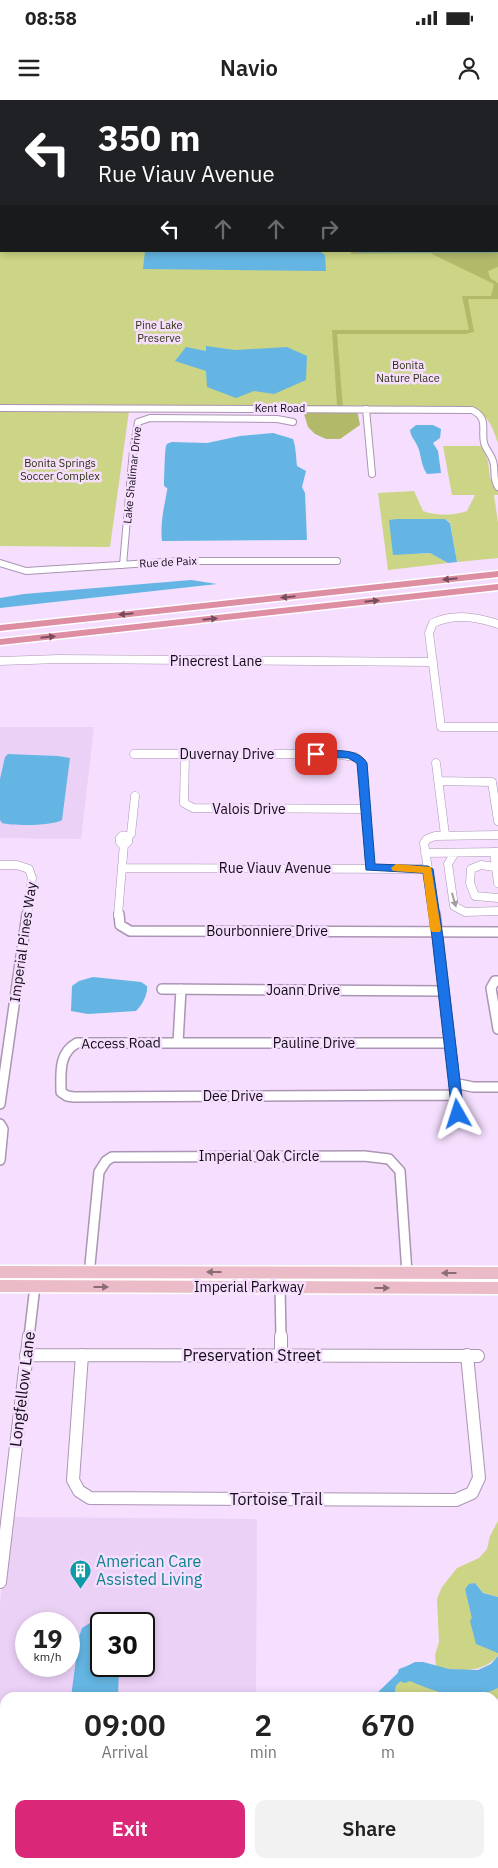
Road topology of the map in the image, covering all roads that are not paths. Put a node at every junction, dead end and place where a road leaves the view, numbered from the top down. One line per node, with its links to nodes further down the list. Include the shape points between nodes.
1 (0, 408): 2 (street, Kent Road)
2 (366, 409): 4 (street); 5 (street, Kent Road, via 476,410 485,425 484,443 493,461 493,477)
3 (293, 422): 8 (street, Lake Shalimar Drive, via 169,418 138,422)
4 (372, 474)
5 (498, 487)
6 (337, 561): 8 (street, Rue de Paix, via 189,561)
7 (0, 563): 8 (street, Rue de Paix, via 26,571)
8 (123, 565)
9 (498, 574): 12 (highway, one-way to 12)
10 (498, 587): 13 (highway, one-way to 10)
11 (498, 624): 15 (street, via 460,617 432,623 429,633)
12 (0, 628)
13 (0, 642)
14 (0, 661): 15 (street, Pinecrest Lane)
15 (433, 662): 16 (street, via 441,727)
16 (498, 727)
17 (134, 754): 18 (street, Duvernay Drive)
18 (185, 754): 22 (street, Duvernay Drive, via 350,755 362,763); 22 (street, Valois Drive, via 184,803 193,808)
19 (436, 763): 20 (street)
20 (438, 781): 23 (street, via 492,782); 24 (street)
21 (135, 796): 31 (street, Bourbonniere Drive, via 131,834 126,841)
22 (365, 809): 32 (street, Duvernay Drive)
23 (498, 821)
24 (445, 835): 25 (street); 27 (street, via 427,839)
25 (498, 835)
26 (496, 852): 28 (street); 30 (street)
27 (425, 853): 28 (street); 33 (street)
28 (454, 854): 36 (street, one-way to 36, via 448,864 454,906 464,912)
29 (0, 865): 47 (street, Imperial Pines Way, via 29,869 32,878)
30 (495, 867): 34 (street); 35 (street, via 475,866 471,869 470,883 475,896)
31 (122, 868): 32 (street, Rue Viauv Avenue); 37 (street, Bourbonniere Drive, via 118,920 130,931)
32 (370, 868): 33 (street, Rue Viauv Avenue)
33 (428, 869): 37 (street)
34 (498, 882)
35 (498, 898)
36 (498, 911)
37 (436, 931): 38 (street, Bourbonniere Drive); 42 (street)
38 (498, 932)
39 (498, 981): 43 (street, via 492,988)
40 (162, 989): 41 (street, Joann Drive)
41 (181, 990): 42 (street, Joann Drive); 44 (street, Access Road)
42 (444, 991): 45 (street)
43 (498, 1029)
44 (178, 1042): 45 (street, Pauline Drive); 46 (street, Access Road)
45 (450, 1043): 48 (street)
46 (70, 1045): 50 (street, Dee Drive, via 64,1053 61,1079 61,1092 67,1096)
47 (2, 1077): 51 (street, Imperial Pines Way)
48 (454, 1083): 49 (street); 50 (street)
49 (498, 1087)
50 (456, 1095): 52 (street)
51 (0, 1104)
52 (458, 1114)
53 (0, 1124): 54 (street, via 3,1129)
54 (0, 1156)
55 (0, 1272): 56 (main road, Imperial Parkway)
56 (90, 1272): 57 (main road, Imperial Parkway, one-way to 56); 59 (street, Imperial Oak Circle, via 99,1172 106,1160 364,1156 391,1159 400,1171); 61 (street, Imperial Parkway, via 75,1279 16,1279)
57 (263, 1273): 58 (main road, Imperial Parkway); 63 (main road)
58 (376, 1273): 59 (main road, Imperial Parkway); 63 (main road, via 356,1280 289,1282)
59 (407, 1273): 60 (main road, Imperial Parkway, one-way to 59); 64 (street, Imperial Oak Circle)
60 (498, 1273)
61 (0, 1284): 62 (main road, Imperial Parkway)
62 (35, 1286): 63 (main road, Imperial Parkway, one-way to 63); 66 (street, Longfellow Lane)
63 (280, 1287): 64 (main road, Imperial Parkway, one-way to 64); 68 (street)
64 (417, 1288): 65 (main road, Imperial Parkway)
65 (498, 1288)
66 (26, 1355): 67 (street, Preservation Street); 70 (street, Longfellow Lane)
67 (82, 1355): 68 (street, Preservation Street); 69 (street, Tortoise Trail, via 73,1480 76,1488 90,1498 456,1500 472,1494 479,1478)
68 (281, 1355): 69 (street, Preservation Street)
69 (472, 1355)
70 (0, 1582)

